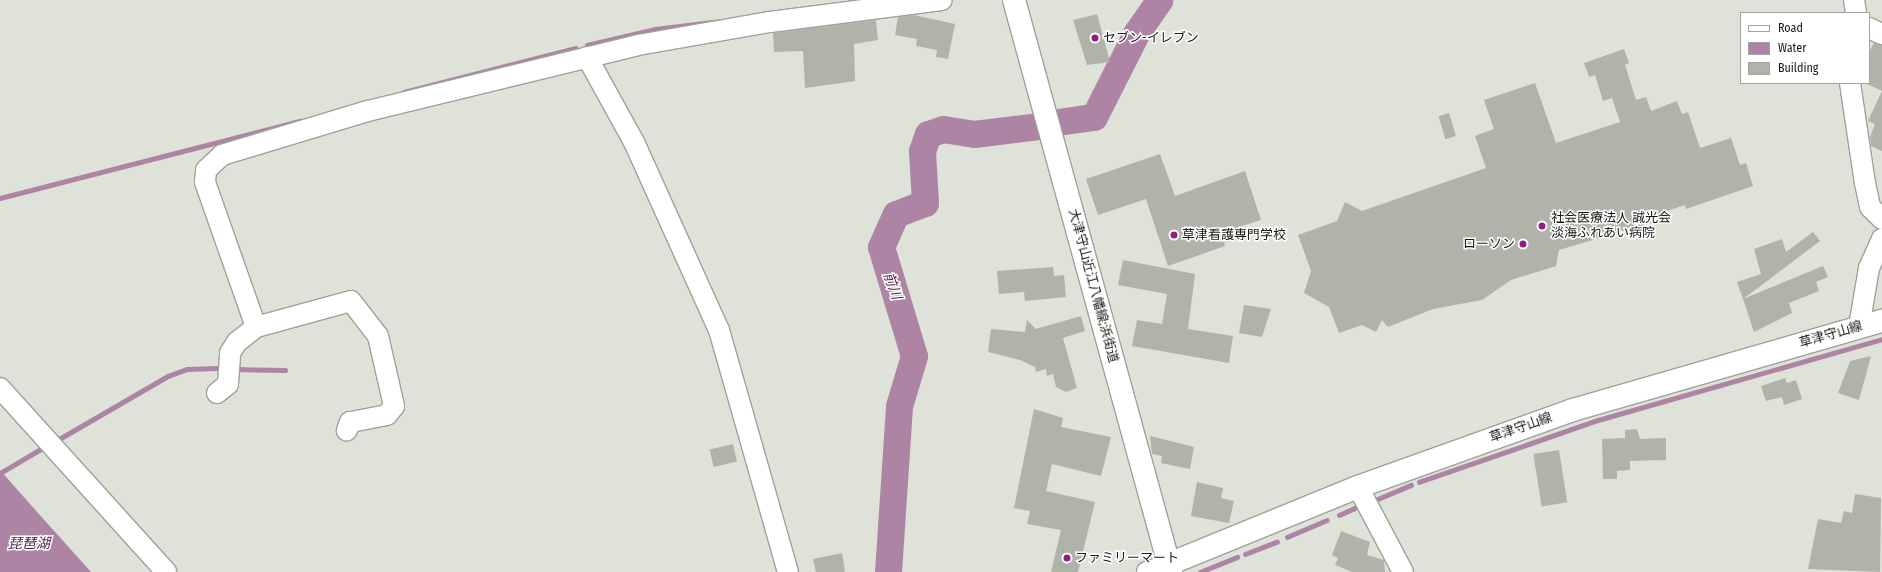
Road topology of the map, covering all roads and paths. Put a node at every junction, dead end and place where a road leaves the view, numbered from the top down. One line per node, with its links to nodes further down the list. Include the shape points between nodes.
1 (942, 0): 7 (street, via 770,22)
2 (1014, 0): 18 (main road, 大津守山近江八幡線;浜街道)
3 (1854, 0): 4 (street)
4 (1856, 12)
5 (1870, 28): 6 (street)
6 (1882, 34)
7 (587, 57): 12 (street, via 368,111 213,161 206,170 205,182); 20 (street, via 634,142 719,330)
8 (1850, 84): 9 (street, via 1870,207)
9 (1882, 219)
10 (1882, 239): 13 (street, via 1869,268)
11 (1882, 321): 13 (main road, 草津守山線)
12 (256, 327): 15 (street, via 237,342 230,353 228,384); 16 (street, via 351,301 378,336 394,406 387,415 350,422)
13 (1859, 327): 17 (main road, 草津守山線, via 1574,410)
14 (0, 388): 19 (street)
15 (217, 393)
16 (347, 430)
17 (1358, 487): 18 (main road, 草津守山線); 22 (street)
18 (1170, 568): 21 (street)
19 (166, 572)
20 (788, 572)
21 (1147, 572)
22 (1403, 572)

